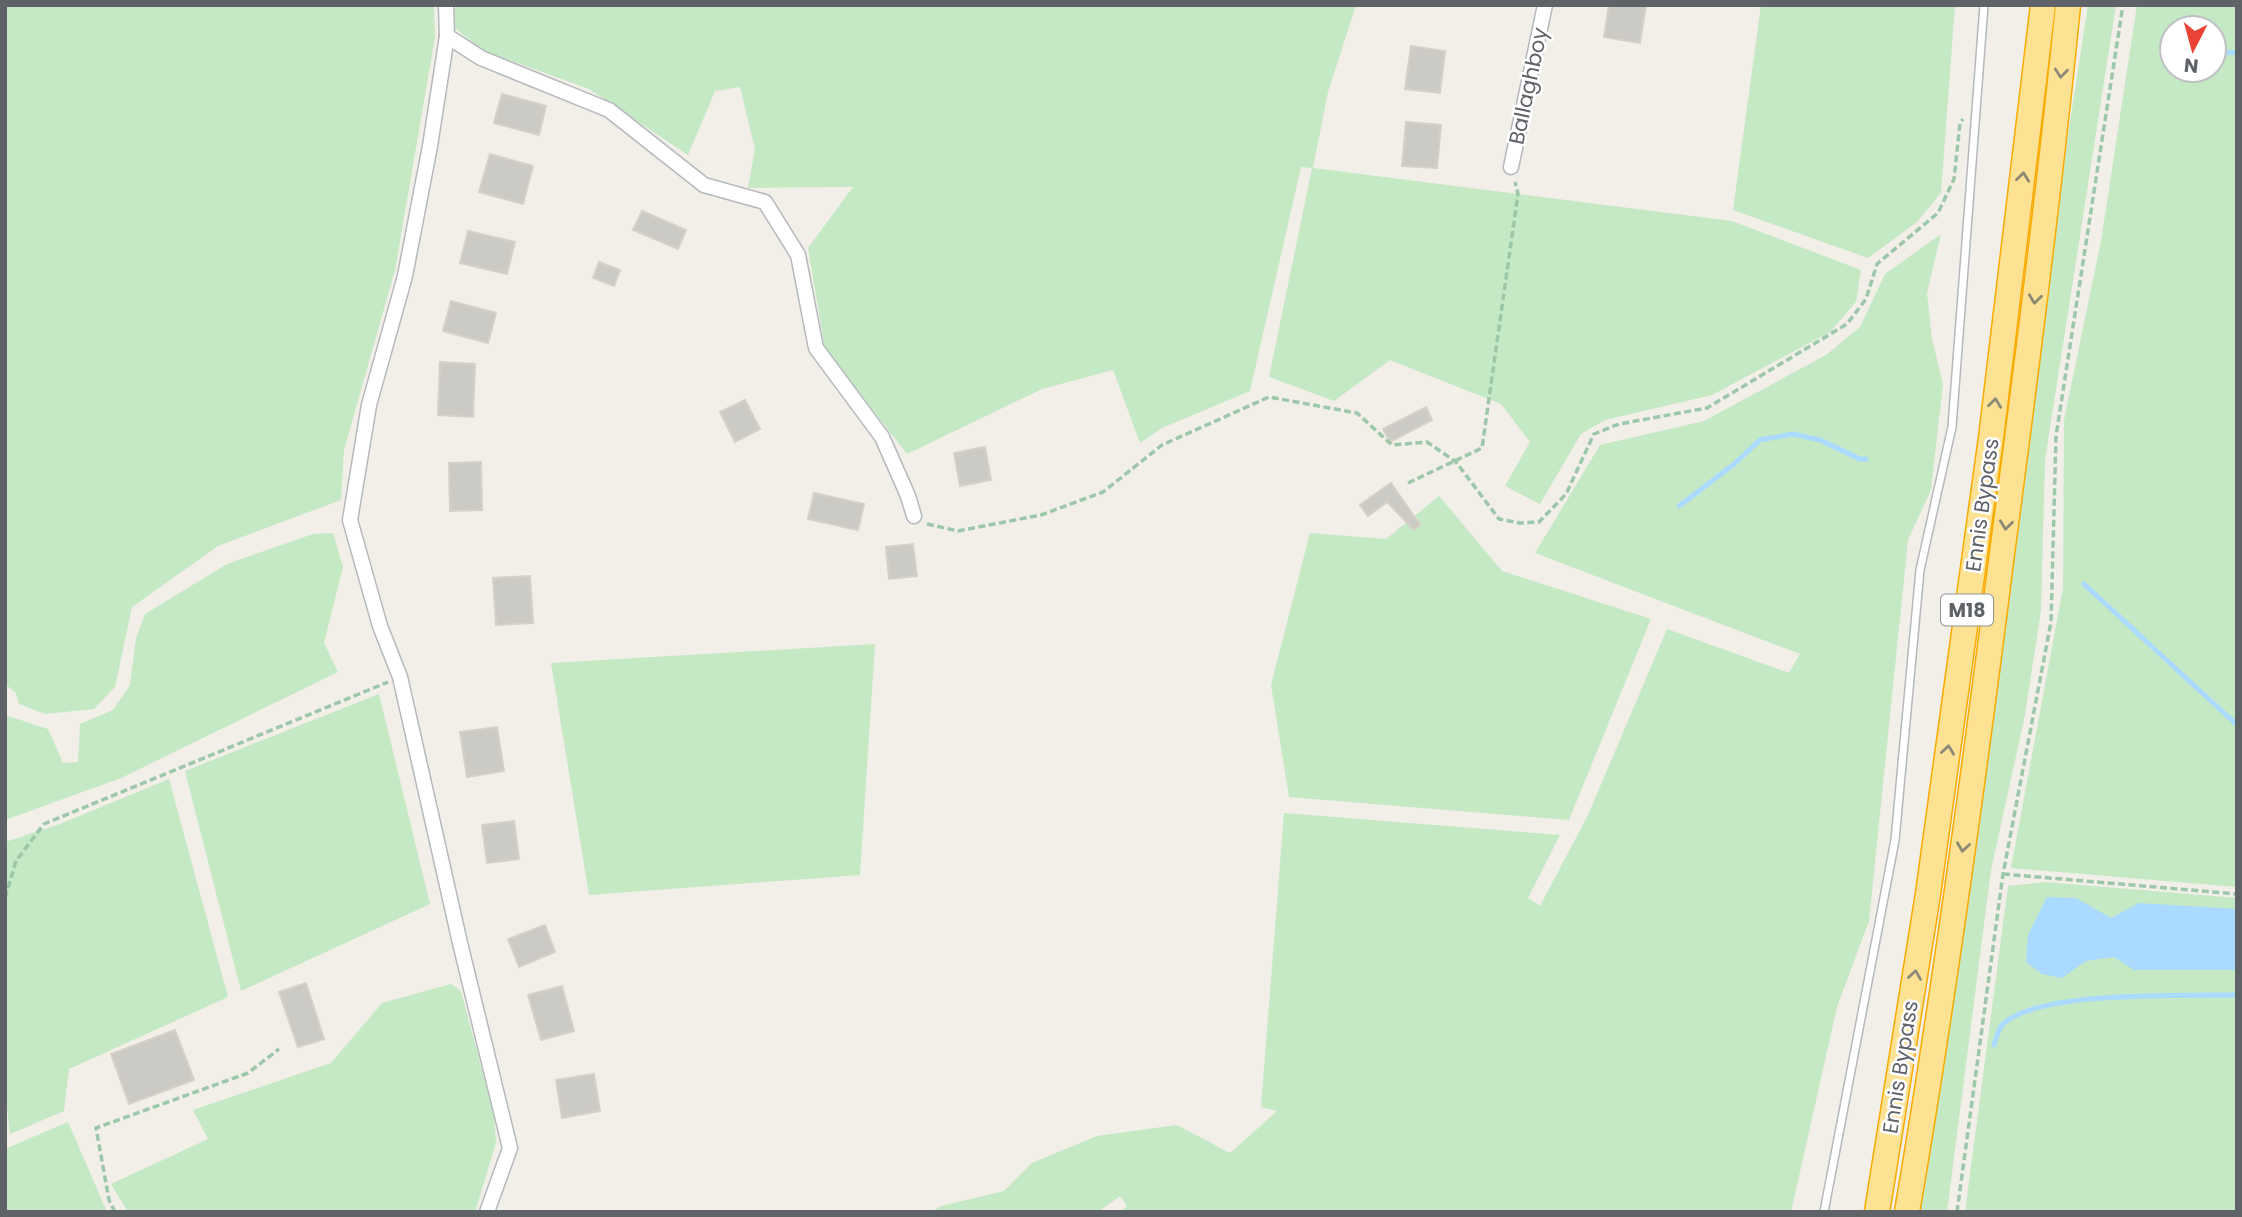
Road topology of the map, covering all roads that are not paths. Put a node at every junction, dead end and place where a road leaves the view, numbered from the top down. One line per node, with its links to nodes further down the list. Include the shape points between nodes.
1 (446, 5): 6 (street)
2 (1545, 5): 7 (street, Ballaghboy)
3 (1984, 5): 10 (lane, via 1952,427 1920,570 1895,840)
4 (2043, 5): 11 (highway, Ennis Bypass / M18, one-way to 4, via 1926,908 1991,438)
5 (2068, 5): 12 (highway, Ennis Bypass / M18, one-way to 12, via 2050,183 1974,774)
6 (447, 36): 8 (street, via 481,58 609,110 704,185 765,202 798,255 817,348 882,438); 9 (street, via 405,276 369,405 351,520 380,626 400,677 510,1148)
7 (1511, 167)
8 (914, 516)
9 (487, 1212)
10 (1824, 1212)
11 (1877, 1212)
12 (1907, 1212)

